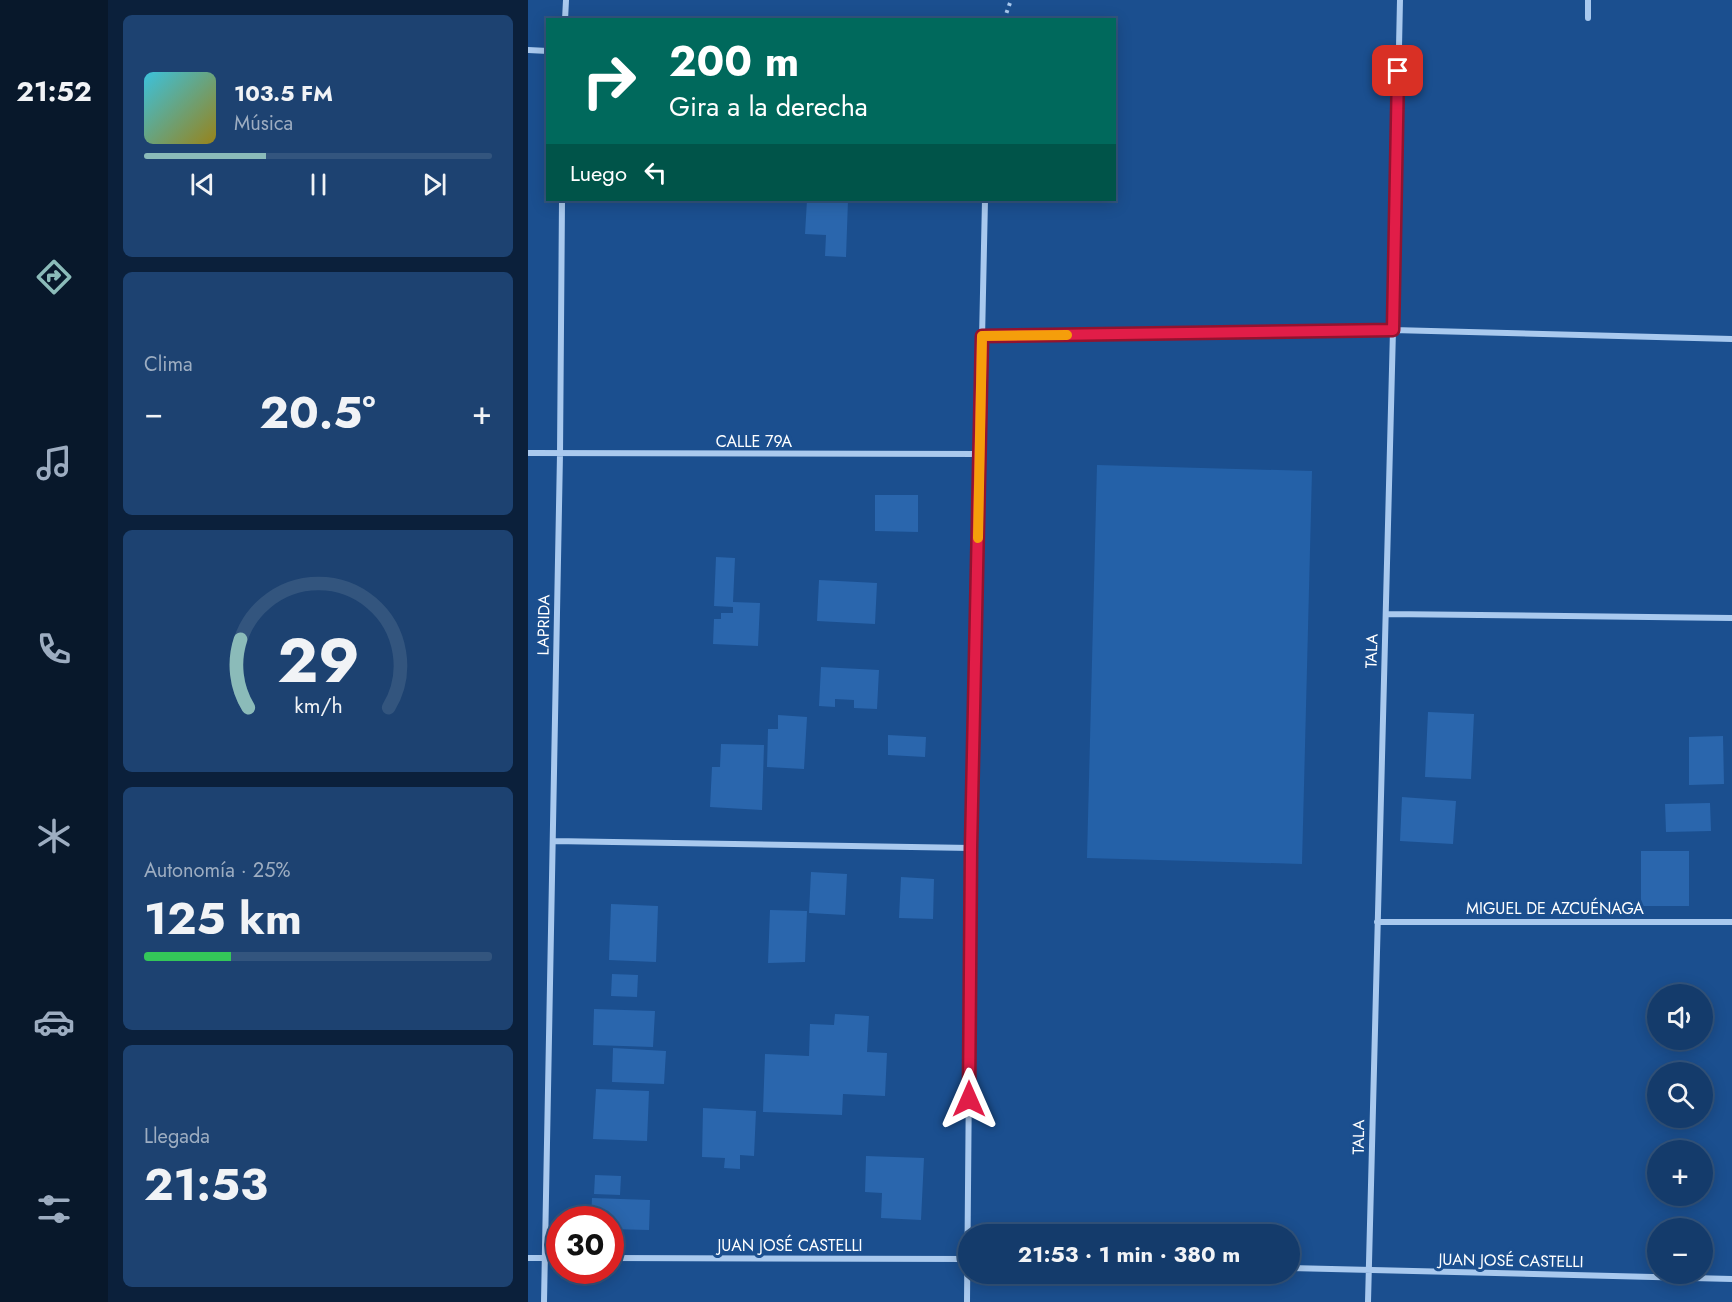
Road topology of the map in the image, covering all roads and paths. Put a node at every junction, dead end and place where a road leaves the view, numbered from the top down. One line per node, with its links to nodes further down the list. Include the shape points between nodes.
1 (566, 0): 5 (street)
2 (1011, 0): 6 (path)
3 (1400, 0): 12 (street, TALA)
4 (1588, 0): 7 (street)
5 (565, 18)
6 (1005, 18)
7 (1588, 18)
8 (528, 50): 9 (street)
9 (546, 51)
10 (562, 201): 16 (street, LAPRIDA)
11 (985, 201): 13 (street)
12 (1393, 330): 13 (street); 14 (street); 18 (street, TALA)
13 (982, 336): 17 (street)
14 (1732, 339)
15 (528, 453): 16 (street, CALLE 79A)
16 (560, 454): 17 (street, CALLE 79A); 20 (street, LAPRIDA)
17 (980, 454): 21 (street)
18 (1386, 614): 19 (street); 22 (street, TALA)
19 (1732, 618)
20 (553, 841): 21 (street); 26 (street, LAPRIDA)
21 (971, 848): 24 (street)
22 (1377, 922): 23 (street, MIGUEL DE AZCUÉNAGA); 30 (street, TALA)
23 (1732, 922)
24 (968, 1224)
25 (528, 1258): 26 (street)
26 (545, 1258): 33 (street, LAPRIDA)
27 (624, 1258): 28 (street, JUAN JOSÉ CASTELLI)
28 (958, 1259)
29 (1300, 1268): 30 (street, JUAN JOSÉ CASTELLI)
30 (1369, 1271): 31 (street, JUAN JOSÉ CASTELLI); 35 (street, TALA)
31 (1732, 1279)
32 (967, 1284): 34 (street)
33 (544, 1302)
34 (967, 1302)
35 (1368, 1302)

